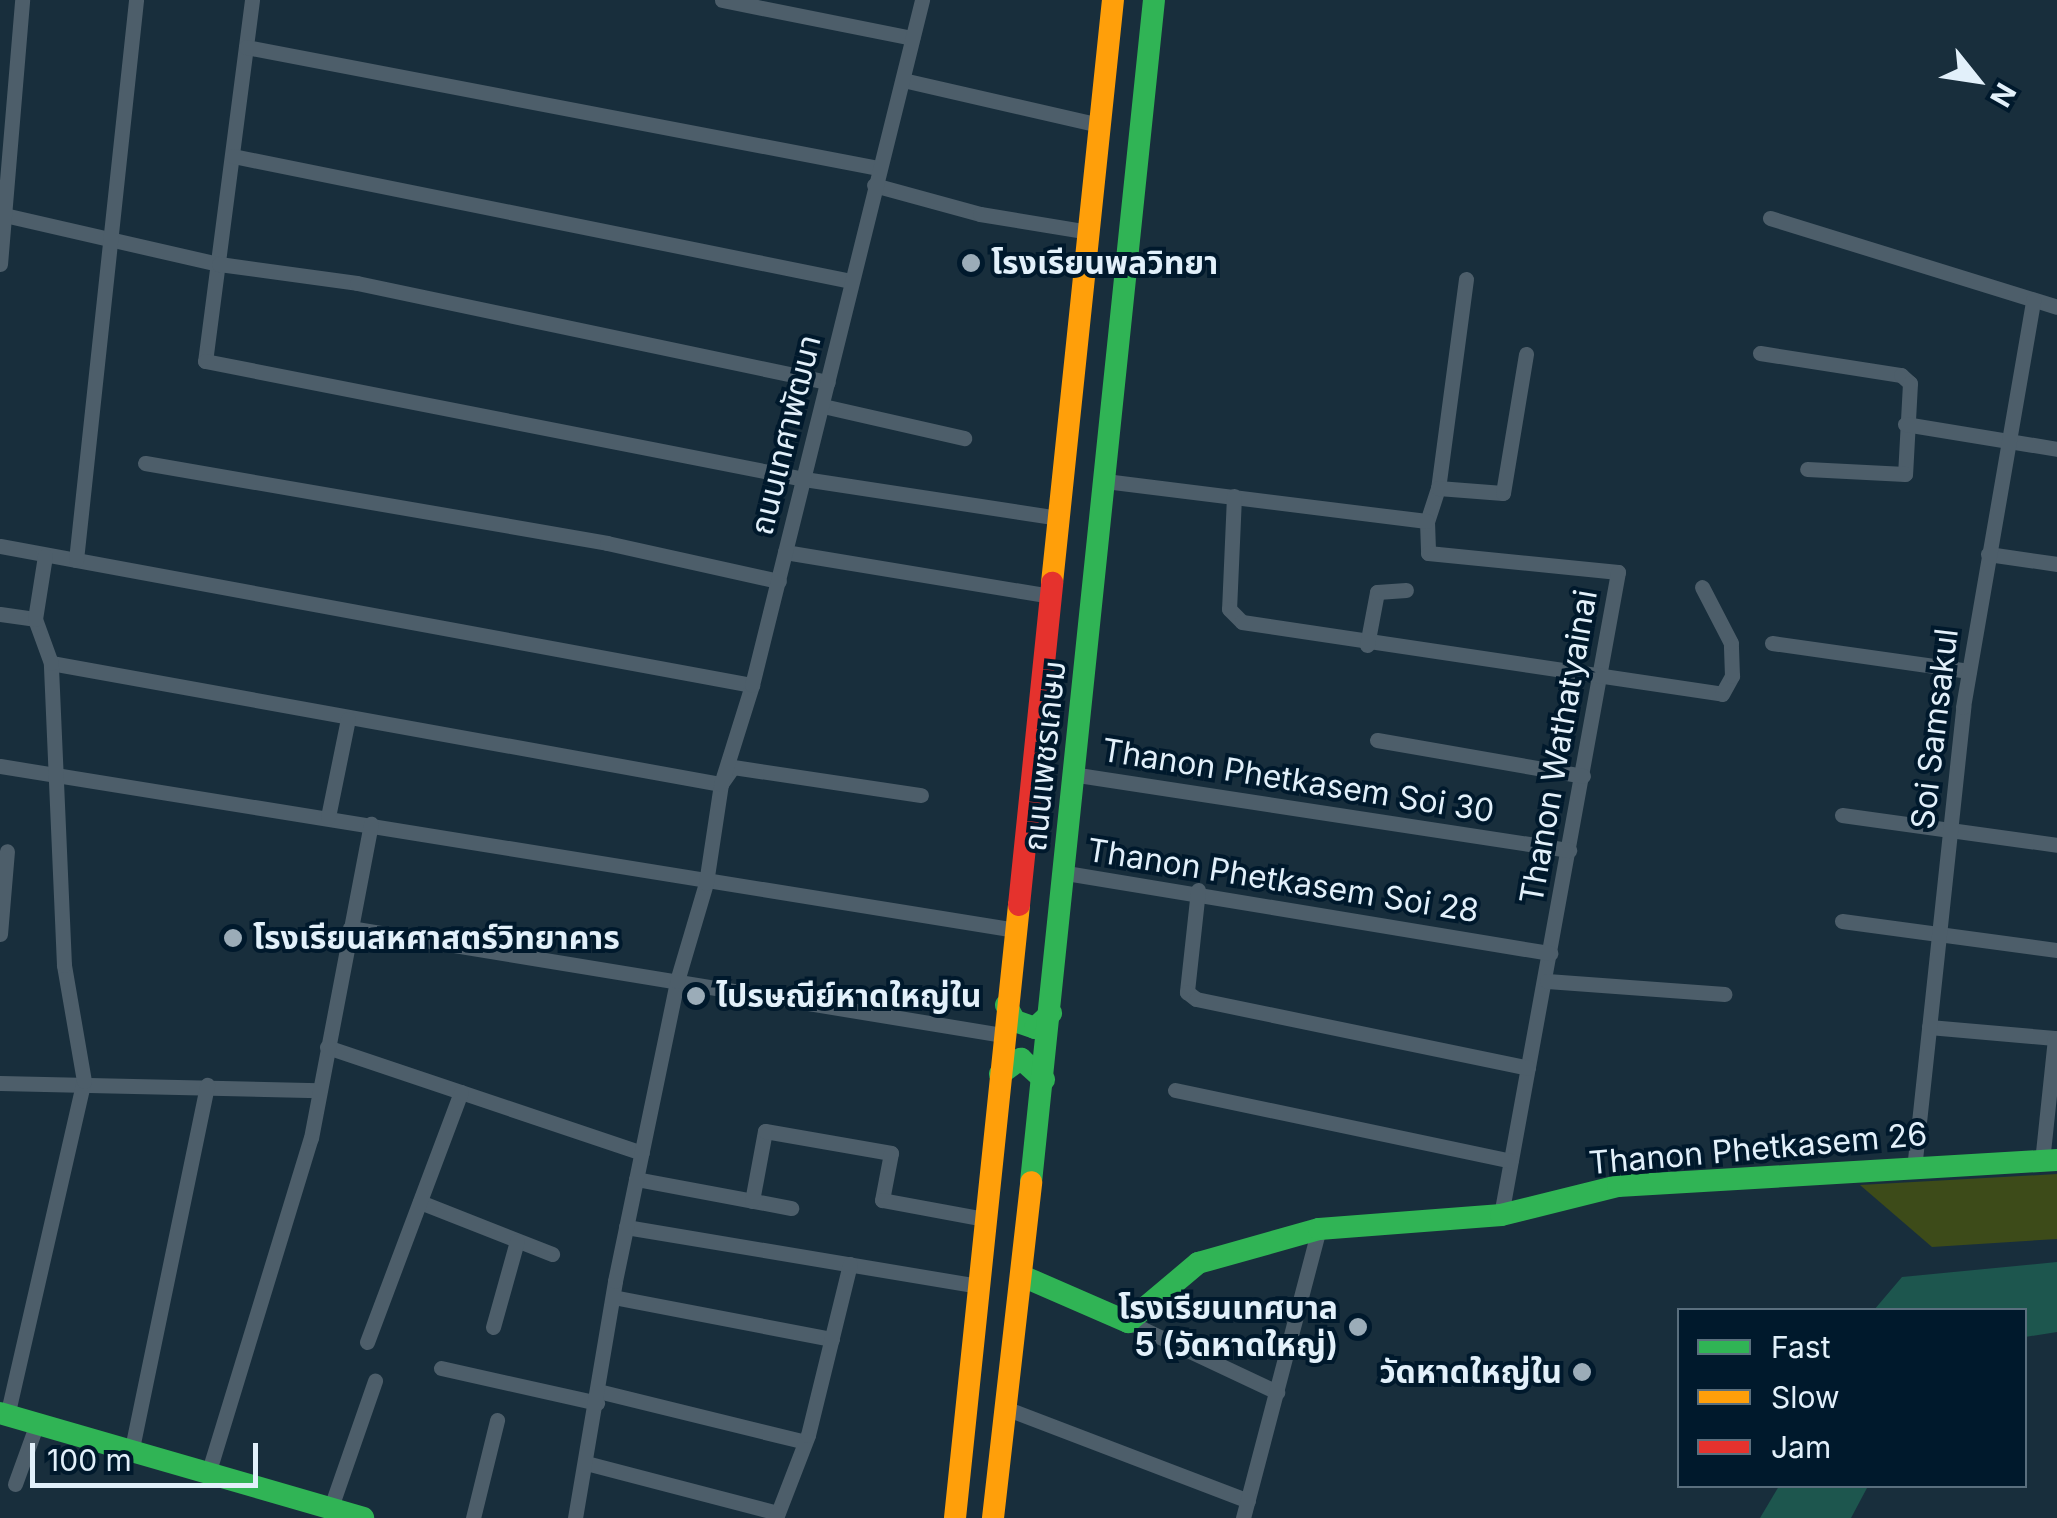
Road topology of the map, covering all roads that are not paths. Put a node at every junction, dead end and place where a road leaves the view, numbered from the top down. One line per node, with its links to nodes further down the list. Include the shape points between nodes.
1 (136, 0): 20 (street)
2 (252, 0): 11 (street)
3 (722, 0): 7 (street)
4 (922, 0): 10 (street, ถนนเทศาพัฒนา)
5 (1113, 0): 13 (main road, ถนนเพชรเกษม)
6 (1154, 0): 28 (main road, ถนนเพชรเกษม)
7 (773, 3): 10 (street)
8 (20, 8): 9 (street); 17 (street)
9 (0, 13)
10 (912, 38): 12 (street, ถนนเทศาพัฒนา)
11 (246, 47): 14 (street); 15 (street)
12 (903, 80): 13 (street); 15 (street, ถนนเทศาพัฒนา)
13 (1100, 125): 19 (main road, ถนนเพชรเกษม)
14 (232, 156): 22 (street); 24 (street)
15 (878, 168): 16 (street, ถนนเทศาพัฒนา)
16 (874, 185): 19 (street, via 980,214); 24 (street, ถนนเทศาพัฒนา)
17 (2, 214): 20 (street); 21 (street)
18 (1770, 218): 25 (street)
19 (1088, 232): 27 (main road, ถนนเพชรเกษม)
20 (108, 235): 22 (street); 49 (street)
21 (0, 264)
22 (219, 264): 31 (street, via 357,284); 39 (street, via 205,361)
23 (1466, 279): 41 (street)
24 (851, 280): 31 (street, ถนนเทศาพัฒนา)
25 (2033, 300): 26 (street); 35 (street, Soi Samsakul)
26 (2057, 307)
27 (1076, 344): 28 (main road); 43 (main road, ถนนเพชรเกษม)
28 (1118, 350): 40 (main road, ถนนเพชรเกษม)
29 (1760, 353): 33 (street, via 1901,376 1910,383)
30 (1526, 354): 41 (street, via 1503,493)
31 (828, 382): 32 (street, ถนนเทศาพัฒนา)
32 (823, 406): 34 (street); 39 (street, ถนนเทศาพัฒนา)
33 (1905, 424): 35 (street); 38 (street, via 1905,474)
34 (964, 438)
35 (2005, 438): 36 (street); 47 (street, Soi Samsakul)
36 (2057, 449)
37 (146, 463): 51 (street, via 607,542)
38 (1807, 468)
39 (804, 479): 43 (street); 46 (street, ถนนเทศาพัฒนา)
40 (1105, 481): 42 (street); 67 (main road, ถนนเพชรเกษม)
41 (1438, 488): 44 (street)
42 (1234, 496): 44 (street); 58 (street, via 1230,615)
43 (1058, 518): 54 (main road, ถนนเพชรเกษม)
44 (1427, 521): 61 (street, Thanon Wathatyainai, via 1428,553 1618,572)
45 (0, 546): 48 (street)
46 (785, 552): 51 (street, ถนนเทศาพัฒนา); 54 (street)
47 (1988, 554): 50 (street); 60 (street, Soi Samsakul)
48 (44, 556): 49 (street); 56 (street)
49 (76, 560): 62 (street)
50 (2057, 564)
51 (779, 580): 62 (street, ถนนเทศาพัฒนา)
52 (1702, 587): 61 (street, via 1731,643 1726,693)
53 (1406, 590): 58 (street, via 1378,592)
54 (1050, 596): 83 (main road, ถนนเพชรเกษม)
55 (0, 614): 56 (street)
56 (35, 618): 59 (street)
57 (1772, 644): 60 (street)
58 (1367, 646): 61 (street)
59 (51, 663): 63 (street); 66 (street)
60 (1969, 670): 74 (street, Soi Samsakul)
61 (1600, 680): 68 (street, Thanon Wathatyainai)
62 (752, 685): 69 (street, ถนนเทศาพัฒนา)
63 (348, 719): 69 (street); 72 (street)
64 (1377, 740): 68 (street)
65 (0, 766): 66 (street)
66 (54, 775): 72 (street); 98 (street, via 64,965)
67 (1078, 775): 76 (street, Thanon Phetkasem Soi 30); 78 (main road, ถนนเพชรเกษม)
68 (1582, 776): 76 (street, Thanon Wathatyainai)
69 (722, 784): 70 (street, via 733,767); 79 (street, ถนนเทศาพัฒนา)
70 (921, 795)
71 (1842, 815): 74 (street)
72 (328, 817): 73 (street)
73 (371, 824): 79 (street); 82 (street)
74 (1949, 834): 75 (street); 85 (street, Soi Samsakul)
75 (2057, 845)
76 (1569, 850): 87 (street, Thanon Wathatyainai)
77 (7, 851): 84 (street)
78 (1066, 873): 80 (street, Thanon Phetkasem Soi 28); 92 (main road, ถนนเพชรเกษม)
79 (706, 882): 83 (street); 88 (street, ถนนเทศาพัฒนา)
80 (1198, 890): 87 (street, Thanon Phetkasem Soi 28); 96 (street, via 1187,992 1196,999)
81 (1842, 921): 85 (street)
82 (350, 928): 88 (street); 95 (street)
83 (1016, 930): 91 (main road, ถนนเพชรเกษม)
84 (0, 934)
85 (1938, 937): 86 (street); 93 (street, Soi Samsakul)
86 (2057, 950)
87 (1550, 954): 89 (street, Thanon Wathatyainai)
88 (677, 981): 94 (street); 105 (street, ถนนเทศาพัฒนา)
89 (1547, 982): 90 (street); 96 (street, Thanon Wathatyainai)
90 (1725, 994)
91 (1006, 1006): 92 (main road, via 1015,1021 1035,1028); 94 (main road, ถนนเพชรเกษม)
92 (1051, 1012): 99 (main road, ถนนเพชรเกษม)
93 (1929, 1028): 107 (street, via 2056,1038); 108 (street, Soi Samsakul)
94 (1003, 1035): 97 (main road, ถนนเพชรเกษม)
95 (327, 1047): 102 (street); 104 (street)
96 (1528, 1068): 106 (street, Thanon Wathatyainai)
97 (1000, 1074): 99 (main road, via 1021,1058); 114 (main road, ถนนเพชรเกษม)
98 (84, 1080): 100 (street); 101 (street); 132 (street)
99 (1044, 1080): 120 (main road, ถนนเพชรเกษม)
100 (0, 1083)
101 (206, 1086): 102 (street); 136 (street)
102 (319, 1090): 138 (street, via 311,1138)
103 (1175, 1090): 106 (street)
104 (461, 1092): 105 (street); 111 (street)
105 (642, 1153): 109 (street, ถนนเทศาพัฒนา)
106 (1511, 1160): 113 (street, Thanon Wathatyainai)
107 (2050, 1161): 108 (main road, Thanon Phetkasem 26)
108 (1914, 1169): 113 (main road, Thanon Phetkasem 26, via 1618,1186)
109 (636, 1179): 110 (street); 115 (street, ถนนเทศาพัฒนา)
110 (752, 1201): 112 (street); 114 (street, via 765,1131 890,1153 882,1200)
111 (420, 1202): 117 (street); 126 (street)
112 (791, 1208)
113 (1501, 1215): 116 (main road, Thanon Phetkasem 26)
114 (985, 1219): 121 (main road, ถนนเพชรเกษม)
115 (626, 1227): 119 (street); 122 (street, ถนนเทศาพัฒนา)
116 (1320, 1229): 123 (main road, Thanon Phetkasem 26, via 1198,1263); 129 (street)
117 (517, 1241): 118 (street); 124 (street)
118 (552, 1254)
119 (850, 1264): 121 (street); 125 (street)
120 (1022, 1276): 123 (main road); 131 (main road, ถนนเพชรเกษม)
121 (978, 1286): 146 (main road, ถนนเพชรเกษม)
122 (614, 1297): 125 (street); 130 (street, ถนนเทศาพัฒนา)
123 (1128, 1322): 129 (street)
124 (493, 1326)
125 (832, 1339): 135 (street)
126 (367, 1342)
127 (441, 1368): 130 (street)
128 (376, 1381): 141 (street)
129 (1277, 1392): 140 (street)
130 (598, 1397): 135 (street); 137 (street, ถนนเทศาพัฒนา)
131 (1005, 1408): 140 (street); 147 (main road, ถนนเพชรเกษม)
132 (3, 1415): 134 (main road)
133 (496, 1420): 144 (street)
134 (36, 1426): 136 (main road); 139 (street)
135 (805, 1442): 142 (street)
136 (131, 1452): 138 (main road)
137 (586, 1463): 142 (street); 145 (street, ถนนเทศาพัฒนา)
138 (208, 1474): 141 (main road)
139 (15, 1484)
140 (1248, 1501): 148 (street)
141 (330, 1510): 143 (main road)
142 (777, 1516)
143 (363, 1518)
144 (472, 1518)
145 (575, 1518)
146 (955, 1518)
147 (993, 1518)
148 (1244, 1518)

